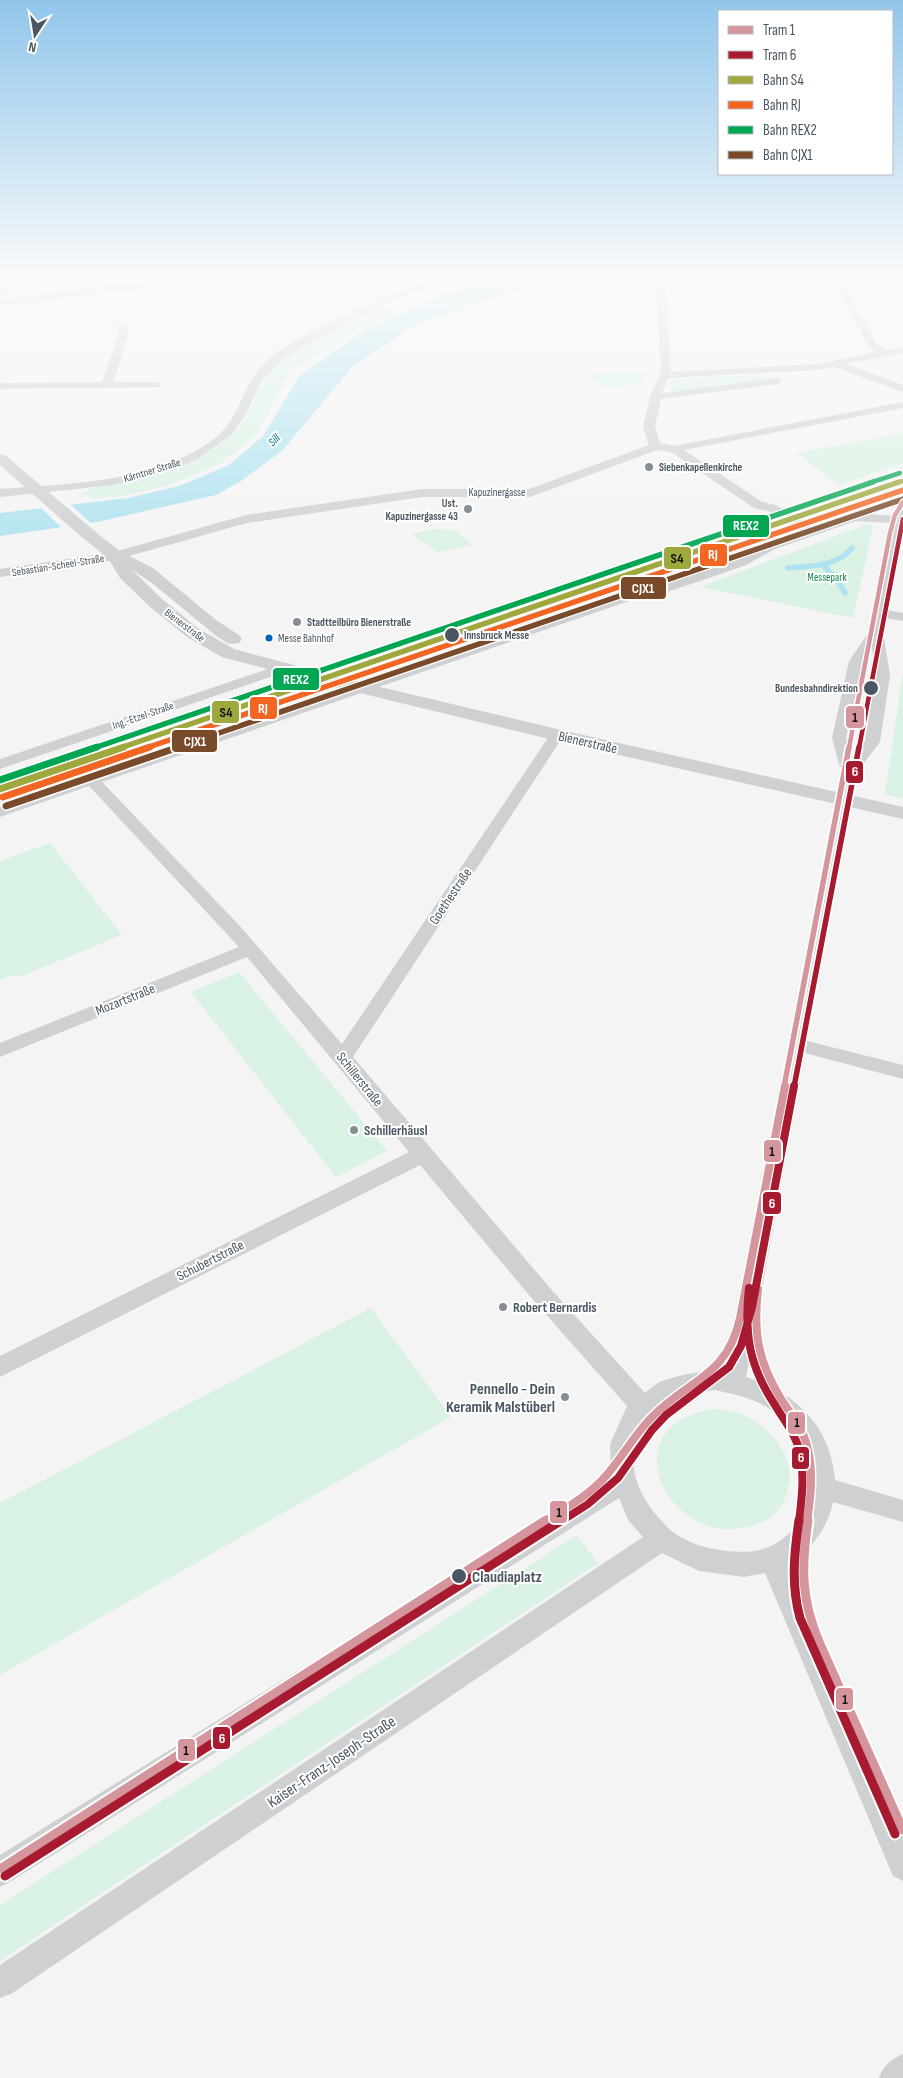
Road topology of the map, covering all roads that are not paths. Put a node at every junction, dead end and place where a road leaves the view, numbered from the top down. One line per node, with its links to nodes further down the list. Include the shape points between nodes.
1 (111, 373): 7 (street)
2 (262, 373): 17 (street, Kärntner Straße, via 235,424 218,442 201,452 158,470)
3 (704, 373): 6 (street)
4 (800, 373): 11 (street, via 774,382)
5 (861, 373): 10 (street)
6 (665, 375): 11 (street)
7 (107, 384): 8 (street); 9 (street)
8 (156, 385)
9 (0, 386)
10 (903, 388)
11 (655, 397): 13 (street, via 649,428)
12 (903, 405): 14 (street, Kapuzinergasse)
13 (656, 446): 14 (street, Kapuzinergasse); 20 (street, Kapuzinergasse, via 530,493 422,493 246,519)
14 (674, 449): 19 (street, via 758,505 772,508)
15 (0, 458): 17 (street, Bienerstraße)
16 (0, 493): 17 (street, Kärntner Straße)
17 (44, 496): 20 (street, Bienerstraße)
18 (900, 515): 19 (street, via 854,518); 22 (street)
19 (812, 532): 26 (street, via 771,546 743,564 707,577 632,595)
20 (115, 556): 21 (street, Sebastian-Scheel-Straße); 25 (street, Bienerstraße, via 126,575 193,633 228,653)
21 (0, 574)
22 (880, 612): 23 (street); 24 (street)
23 (903, 617)
24 (876, 632): 29 (street, via 856,661 839,738); 29 (street, via 884,675 872,742)
25 (281, 665): 26 (street, Bienerstraße); 28 (street, Ing.-Etzel-Straße)
26 (361, 688): 27 (street, Bienerstraße); 30 (street)
27 (556, 735): 31 (street, Bienerstraße); 37 (street, Goethestraße)
28 (0, 764)
29 (849, 771): 31 (street)
30 (92, 780): 32 (street); 34 (street, Schillerstraße)
31 (844, 800): 33 (street, Bienerstraße); 35 (street)
32 (0, 812)
33 (903, 813)
34 (250, 949): 36 (street, Mozartstraße); 37 (street, Schillerstraße)
35 (798, 1045): 38 (street); 41 (street)
36 (0, 1050)
37 (343, 1058): 39 (street, Schillerstraße)
38 (903, 1072)
39 (421, 1154): 40 (street, Schubertstraße); 42 (street, Schillerstraße)
40 (0, 1367)
41 (733, 1383): 42 (street, via 714,1380 675,1386); 44 (street, via 758,1391 799,1421 814,1442)
42 (642, 1406): 43 (street, via 622,1440)
43 (622, 1483): 46 (street, via 636,1514); 49 (street)
44 (825, 1488): 45 (street); 47 (street, via 820,1511 811,1528 793,1547)
45 (903, 1511)
46 (661, 1540): 47 (street, via 687,1555 715,1564 744,1565); 50 (street, Kaiser-Franz-Joseph-Straße)
47 (772, 1559): 48 (street)
48 (903, 1866)
49 (0, 1872)
50 (0, 1983)
51 (903, 2070): 52 (street)
52 (895, 2078)

